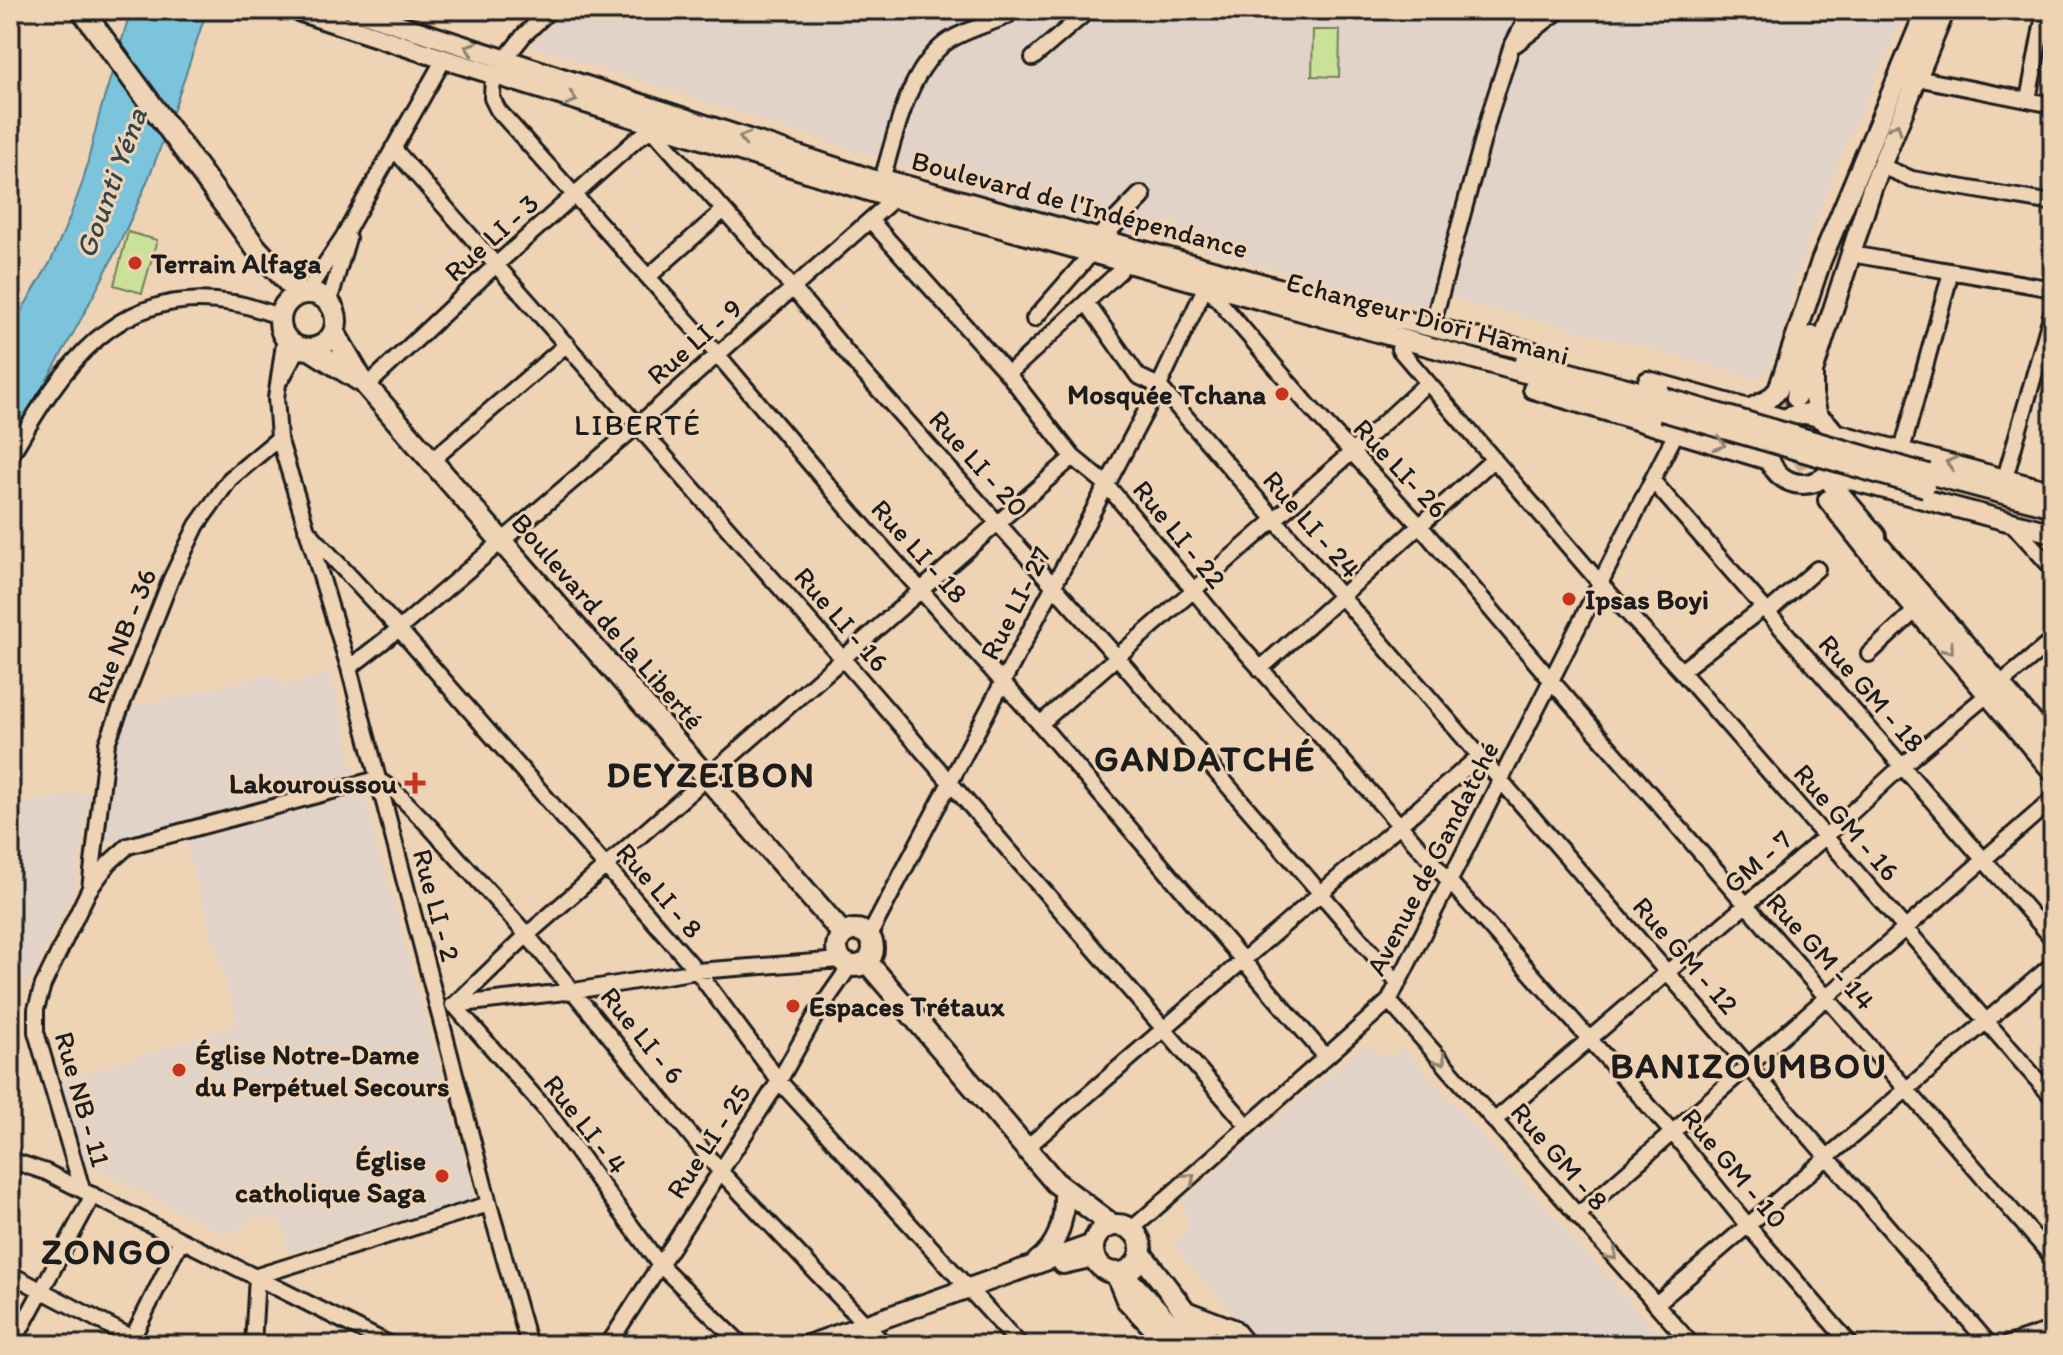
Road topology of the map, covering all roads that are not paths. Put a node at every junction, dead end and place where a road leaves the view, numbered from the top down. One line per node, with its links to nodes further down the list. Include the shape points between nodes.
1 (82, 10): 33 (highway)
2 (295, 10): 14 (main road, Boulevard de l'Indépendance)
3 (354, 10): 15 (main road, Boulevard de l'Indépendance, one-way to 3)
4 (550, 10): 15 (street)
5 (1089, 10): 13 (street)
6 (1531, 10): 12 (street)
7 (1560, 10): 12 (street)
8 (1926, 10): 23 (main road)
9 (1945, 10): 16 (main road)
10 (2045, 10): 17 (street)
11 (1007, 16): 22 (street, via 952,39 926,64)
12 (1511, 48): 51 (street)
13 (1033, 58)
14 (444, 59): 15 (main road, Boulevard de l'Indépendance); 20 (street)
15 (499, 67): 19 (main road, Boulevard de l'Indépendance, one-way to 19); 22 (main road, Boulevard de l'Indépendance, one-way to 15); 24 (street, Rue LI - 18, via 492,98 498,110)
16 (1916, 78): 17 (street); 21 (main road, one-way to 16)
17 (2028, 100): 18 (street)
18 (2053, 105)
19 (658, 129): 22 (main road, Boulevard de l'Indépendance); 24 (street, Rue LI - 3, via 637,139); 29 (street, Rue LI - 20)
20 (393, 148): 31 (street); 36 (street, Rue LI - 16)
21 (1881, 166): 23 (main road); 27 (street, via 1912,179)
22 (874, 183): 26 (main road, Boulevard de l'Indépendance); 28 (main road, Boulevard de l'Indépendance); 32 (main road, Boulevard de l'Indépendance)
23 (1863, 185): 34 (main road); 63 (main road, via 1845,221)
24 (574, 196): 36 (street, Rue LI - 3); 39 (street, Rue LI - 18)
25 (1141, 196): 32 (main road)
26 (917, 199): 44 (main road, Echangeur Diori Hamani)
27 (2053, 203)
28 (888, 204): 30 (street, Rue LI - 9); 35 (main road, Boulevard de l'Indépendance)
29 (724, 210): 39 (street); 40 (street, Rue LI - 20)
30 (871, 221): 40 (street, Rue LI - 9); 59 (street, Rue LI - 22)
31 (352, 222): 42 (street); 45 (street)
32 (1101, 237): 47 (main road, Boulevard de l'Indépendance)
33 (256, 248): 42 (highway); 49 (highway)
34 (1851, 254): 38 (street); 66 (main road, via 1813,372)
35 (1085, 261): 37 (main road, Boulevard de l'Indépendance); 50 (street)
36 (497, 264): 55 (street, Rue LI - 16); 61 (street, Rue LI - 3)
37 (1120, 271): 43 (main road, Boulevard de l'Indépendance); 46 (street)
38 (1951, 272): 41 (street); 72 (street)
39 (648, 277): 57 (street, Rue LI - 18)
40 (793, 288): 57 (street, Rue LI - 9); 92 (street, Rue LI - 20)
41 (2053, 289)
42 (303, 293): 45 (highway); 49 (highway, via 292,297)
43 (1208, 293): 56 (main road, Boulevard de l'Indépendance); 62 (street, Rue LI- 27); 73 (street, Rue LI- 26)
44 (1253, 293): 47 (main road); 53 (main road, Echangeur Diori Hamani); 64 (main road, Echangeur Diori Hamani)
45 (329, 302): 52 (highway, via 336,316)
46 (1086, 302): 59 (street); 62 (street, Rue LI - 24, via 1138,376)
47 (1340, 305): 51 (main road, Boulevard de l'Indépendance)
48 (2053, 309): 80 (street)
49 (281, 312): 54 (highway); 74 (street, via 205,301 152,307 127,317 68,366)
50 (1034, 319)
51 (1432, 326): 65 (main road, Boulevard de l'Indépendance)
52 (334, 332): 54 (highway, via 328,340); 61 (highway, Boulevard de la Liberté)
53 (1376, 333): 58 (main road); 64 (main road, Echangeur Diori Hamani)
54 (298, 344): 61 (highway, Boulevard de la Liberté); 71 (street, Rue LI - 2, via 278,385)
55 (567, 344): 68 (street, Rue LI - 16); 78 (street)
56 (1399, 349): 58 (main road, Boulevard de l'Indépendance); 60 (street, Rue GM - 16)
57 (717, 354): 68 (street, Rue LI - 9); 104 (street, Rue LI - 18)
58 (1450, 364): 69 (main road, Boulevard de l'Indépendance)
59 (1008, 374): 75 (street, Rue LI - 22)
60 (1427, 383): 73 (street); 76 (street, Rue GM - 16)
61 (365, 384): 78 (highway, Boulevard de la Liberté)
62 (1159, 386): 83 (street, Rue LI- 27); 90 (street, Rue LI - 24)
63 (1788, 396): 65 (main road); 67 (main road, via 1778,403)
64 (1664, 405): 82 (main road, Echangeur Diori Hamani, bridge)
65 (1749, 409): 67 (main road, Boulevard de l'Indépendance)
66 (1818, 417): 67 (main road, via 1795,414); 70 (main road)
67 (1784, 419): 77 (main road, via 1769,437)
68 (638, 425): 97 (street, Rue LI - 9); 112 (street, Rue LI - 16)
69 (1677, 431): 77 (main road, Boulevard de l'Indépendance, one-way to 77); 81 (street, Avenue de Gandatché)
70 (1834, 433): 72 (main road); 79 (main road, via 1837,458)
71 (279, 438): 95 (street, Rue LI - 2); 134 (street, Rue NB - 36, via 230,479 197,525 171,579 107,743)
72 (1902, 450): 80 (main road, one-way to 72)
73 (1352, 452): 90 (street); 94 (street, Rue LI- 26)
74 (10, 457)
75 (1073, 457): 83 (street, Rue LI - 22); 92 (street)
76 (1494, 459): 94 (street); 100 (street, Rue GM - 16)
77 (1768, 460): 84 (main road, via 1780,476)
78 (431, 461): 97 (highway, Boulevard de la Liberté)
79 (1827, 475): 84 (main road); 85 (main road); 89 (main road)
80 (2005, 478): 86 (main road)
81 (1652, 480): 100 (street, Avenue de Gandatché); 106 (street, Rue GM - 18)
82 (1926, 480): 88 (main road); 93 (main road)
83 (1106, 484): 101 (street, Rue LI- 27); 103 (street, Rue LI - 22)
84 (1798, 484): 102 (main road)
85 (1884, 490): 89 (main road); 91 (main road)
86 (2053, 492)
87 (1832, 499): 102 (main road)
88 (2053, 507)
89 (1860, 516): 102 (main road)
90 (1273, 519): 103 (street); 105 (street, Rue LI - 24)
91 (2009, 520): 96 (main road); 99 (street)
92 (999, 524): 101 (street, Rue LI - 20); 104 (street)
93 (2053, 524)
94 (1421, 527): 105 (street); 116 (street, Rue LI- 26)
95 (306, 529): 108 (street, Rue LI - 8); 113 (street, Rue LI - 2)
96 (2053, 533)
97 (501, 541): 108 (street, Rue LI - 9); 124 (highway, Boulevard de la Liberté)
98 (1817, 569): 106 (street)
99 (2053, 569)
100 (1600, 583): 115 (street, Rue GM - 16); 116 (street, Avenue de Gandatché)
101 (1052, 586): 111 (street, Rue LI - 20); 117 (street, Rue LI- 27)
102 (1907, 588): 107 (main road); 118 (main road)
103 (1192, 590): 111 (street); 114 (street, Rue LI - 22)
104 (921, 591): 112 (street); 117 (street, Rue LI - 18)
105 (1340, 597): 114 (street); 121 (street, Rue LI - 24)
106 (1765, 610): 115 (street); 122 (street, Rue GM - 18)
107 (1916, 610): 110 (street); 118 (main road, one-way to 118)
108 (399, 629): 113 (street, Rue LI - 9); 132 (street, Rue LI - 8)
109 (2053, 640): 118 (street, GM - 7)
110 (1869, 654)
111 (1117, 657): 119 (street); 135 (street, Rue LI - 20)
112 (843, 659): 124 (street); 127 (street, Rue LI - 16)
113 (349, 668): 125 (street, Rue LI - 2)
114 (1260, 669): 129 (street, Rue LI - 22)
115 (1681, 671): 130 (street, Rue GM - 16)
116 (1550, 679): 126 (street, Avenue de Gandatché); 136 (street, Rue GM - 14)
117 (1003, 684): 119 (street, Rue LI - 18); 127 (street, Rue LI- 27)
118 (1994, 690): 120 (main road); 122 (street, GM - 7); 123 (main road)
119 (1040, 724): 142 (street, Rue LI - 18)
120 (2053, 745)
121 (1477, 758): 126 (street, Rue LI - 24); 129 (street)
122 (1902, 766): 130 (street, GM - 7); 131 (street, Rue GM - 18)
123 (2053, 772)
124 (707, 778): 132 (street); 138 (highway, Boulevard de la Liberté)
125 (377, 779): 134 (street, via 128,846); 139 (street, Rue LI - 6, via 431,828); 151 (street, Rue LI - 2)
126 (1500, 782): 133 (street, Avenue de Gandatché); 146 (street, Rue GM - 12)
127 (951, 784): 140 (street, Rue LI- 27); 154 (street, Rue LI - 16)
128 (2053, 799): 131 (street)
129 (1399, 825): 133 (street, Rue LI - 22); 135 (street)
130 (1825, 837): 136 (street, GM - 7); 137 (street, Rue GM - 16)
131 (1983, 860): 137 (street); 141 (street, Rue GM - 18)
132 (606, 868): 139 (street); 145 (street, Rue LI - 8)
133 (1449, 882): 147 (street, Avenue de Gandatché); 155 (street, Rue GM - 10)
134 (89, 890): 169 (street, Rue NB - 11, via 36,1009 36,1032)
135 (1321, 892): 142 (street); 147 (street, Rue LI - 20)
136 (1745, 905): 146 (street, GM - 7); 149 (street, Rue GM - 14)
137 (1906, 928): 149 (street); 153 (street, Rue GM - 16)
138 (843, 934): 140 (highway, via 853,930); 143 (highway, via 837,944)
139 (527, 935): 148 (street, Rue LI - 6); 152 (street)
140 (869, 936): 143 (highway, via 873,947)
141 (2053, 939)
142 (1242, 961): 154 (street); 156 (street, Rue LI - 18)
143 (853, 963): 145 (street); 158 (street, Rue LI - 25); 164 (highway)
144 (2053, 964): 153 (street)
145 (697, 971): 148 (street); 158 (street, Rue LI - 8)
146 (1666, 972): 155 (street, GM - 7); 157 (street, Rue GM - 12)
147 (1398, 983): 150 (street, Avenue de Gandatché)
148 (574, 991): 152 (street); 167 (street, Rue LI - 6)
149 (1827, 996): 157 (street); 159 (street, Rue GM - 14)
150 (1389, 1001): 156 (street, Avenue de Gandatché); 161 (street, Rue GM - 8, one-way to 161)
151 (436, 1004): 152 (street); 170 (street, Rue LI - 2)
152 (454, 1005): 176 (street, Rue LI - 4, via 548,1112)
153 (1986, 1023): 159 (street); 160 (street, Rue GM - 16)
154 (1164, 1029): 162 (street, Rue LI - 16); 164 (street)
155 (1589, 1040): 161 (street, GM - 7); 163 (street, Rue GM - 10)
156 (1326, 1057): 162 (street, Avenue de Gandatché)
157 (1749, 1065): 163 (street); 165 (street, Rue GM - 12)
158 (779, 1081): 167 (street, Rue LI - 25); 180 (street, Rue LI - 8)
159 (1907, 1088): 165 (street); 175 (street, Rue GM - 14)
160 (2053, 1098)
161 (1494, 1121): 171 (street, Rue GM - 8)
162 (1248, 1126): 174 (street, Avenue de Gandatché, one-way to 162)
163 (1672, 1132): 171 (street); 172 (street, Rue GM - 10)
164 (1025, 1149): 168 (highway)
165 (1828, 1158): 172 (street); 202 (street, Rue GM - 12)
166 (10, 1160): 169 (street)
167 (719, 1170): 176 (street, Rue LI - 25); 184 (street, Rue LI - 6)
168 (1059, 1190): 174 (highway); 177 (main road, via 1063,1225 1052,1247)
169 (88, 1192): 173 (street); 181 (street)
170 (489, 1204): 179 (street); 190 (street, Rue LI - 2)
171 (1577, 1216): 182 (street, Rue GM - 8, one-way to 182)
172 (1748, 1226): 182 (street); 201 (street, Rue GM - 10)
173 (181, 1240): 179 (street); 186 (street)
174 (1108, 1251): 177 (main road); 183 (highway, via 1134,1266 1141,1254); 196 (main road, via 1112,1296 1123,1313 1156,1330); 197 (highway)
175 (2053, 1258)
176 (659, 1264): 191 (street, Rue LI - 25); 192 (street, Rue LI - 4)
177 (1028, 1267): 180 (main road)
178 (10, 1274): 181 (street)
179 (257, 1276): 188 (street); 189 (street)
180 (971, 1289): 184 (main road); 195 (street, Rue LI - 8)
181 (43, 1291): 186 (street); 187 (street)
182 (1656, 1304): 200 (street, Rue GM - 8)
183 (1183, 1310): 198 (highway); 199 (main road, via 1233,1329)
184 (868, 1325): 193 (main road); 194 (street, Rue LI - 6)
185 (2053, 1329): 203 (street)
186 (136, 1343)
187 (12, 1345)
188 (253, 1345)
189 (391, 1345)
190 (529, 1345)
191 (608, 1345)
192 (742, 1345)
193 (808, 1345)
194 (885, 1345)
195 (1020, 1345)
196 (1169, 1345)
197 (1190, 1345)
198 (1211, 1345)
199 (1246, 1345)
200 (1692, 1345)
201 (1851, 1345)
202 (1990, 1345)
203 (2006, 1345)

